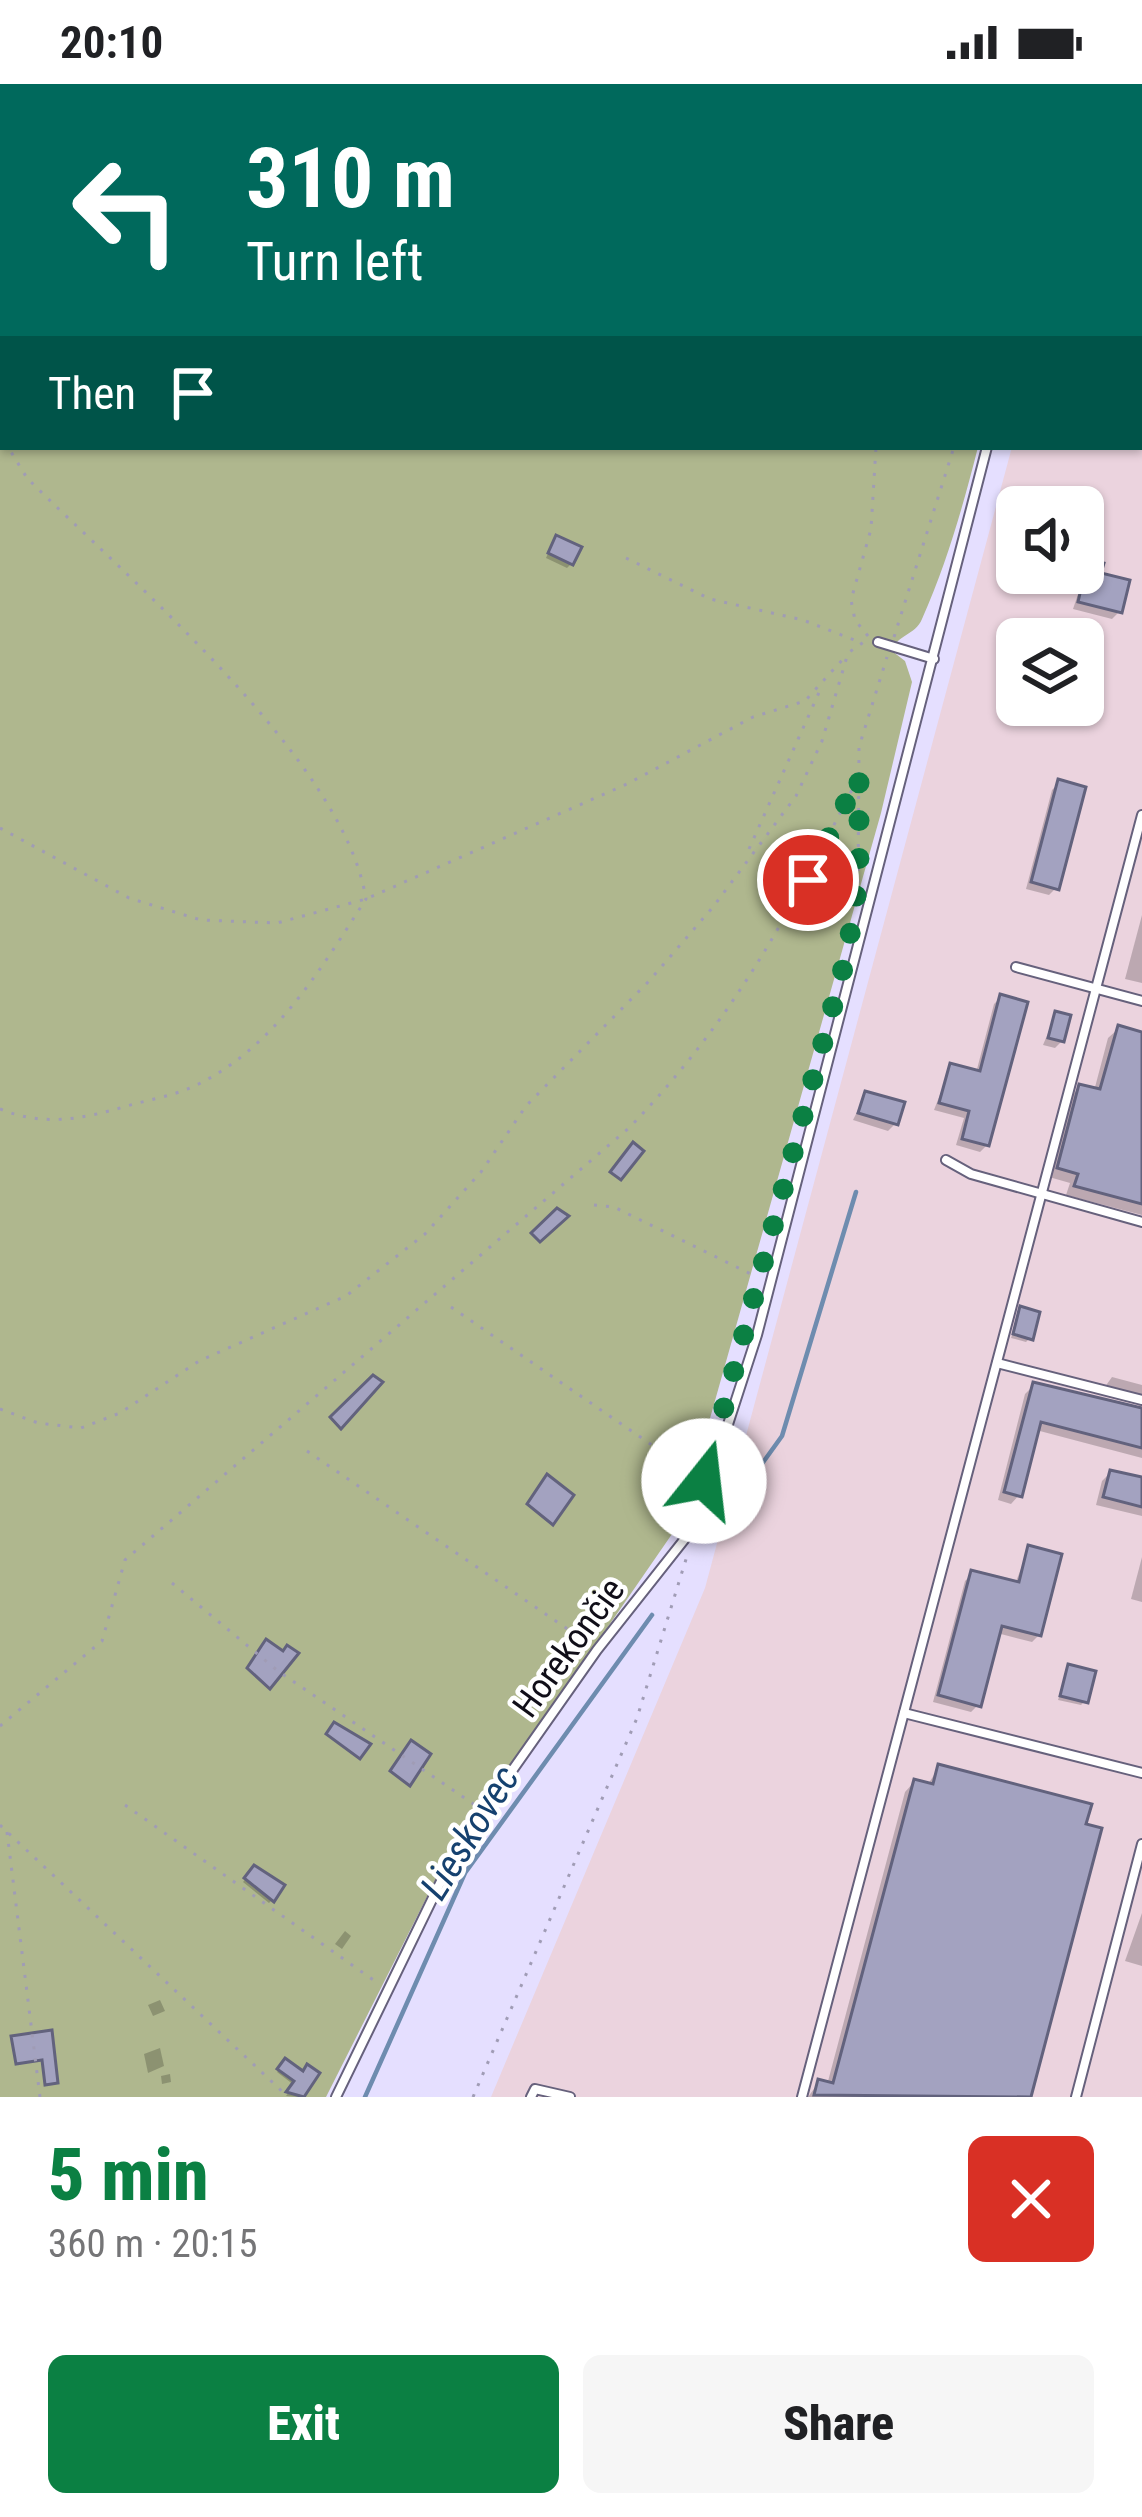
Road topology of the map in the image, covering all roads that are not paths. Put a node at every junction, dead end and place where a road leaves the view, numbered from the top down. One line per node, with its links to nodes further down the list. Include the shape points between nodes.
1 (986, 450): 3 (lane, Horekončie)
2 (874, 640): 3 (lane)
3 (934, 659): 16 (lane, Horekončie, via 770,1282 695,1526 483,1812)
4 (1142, 815): 6 (lane)
5 (1016, 967): 6 (lane)
6 (1096, 989): 7 (lane); 9 (lane)
7 (1142, 1001)
8 (946, 1160): 9 (lane)
9 (1042, 1194): 10 (lane); 11 (lane)
10 (1142, 1222)
11 (998, 1363): 12 (lane); 13 (lane)
12 (1142, 1400)
13 (904, 1713): 14 (lane); 19 (lane)
14 (1142, 1773)
15 (1142, 1844): 20 (lane)
16 (336, 2097)
17 (531, 2097): 18 (lane, via 535,2089)
18 (570, 2097)
19 (802, 2097)
20 (1076, 2097)

